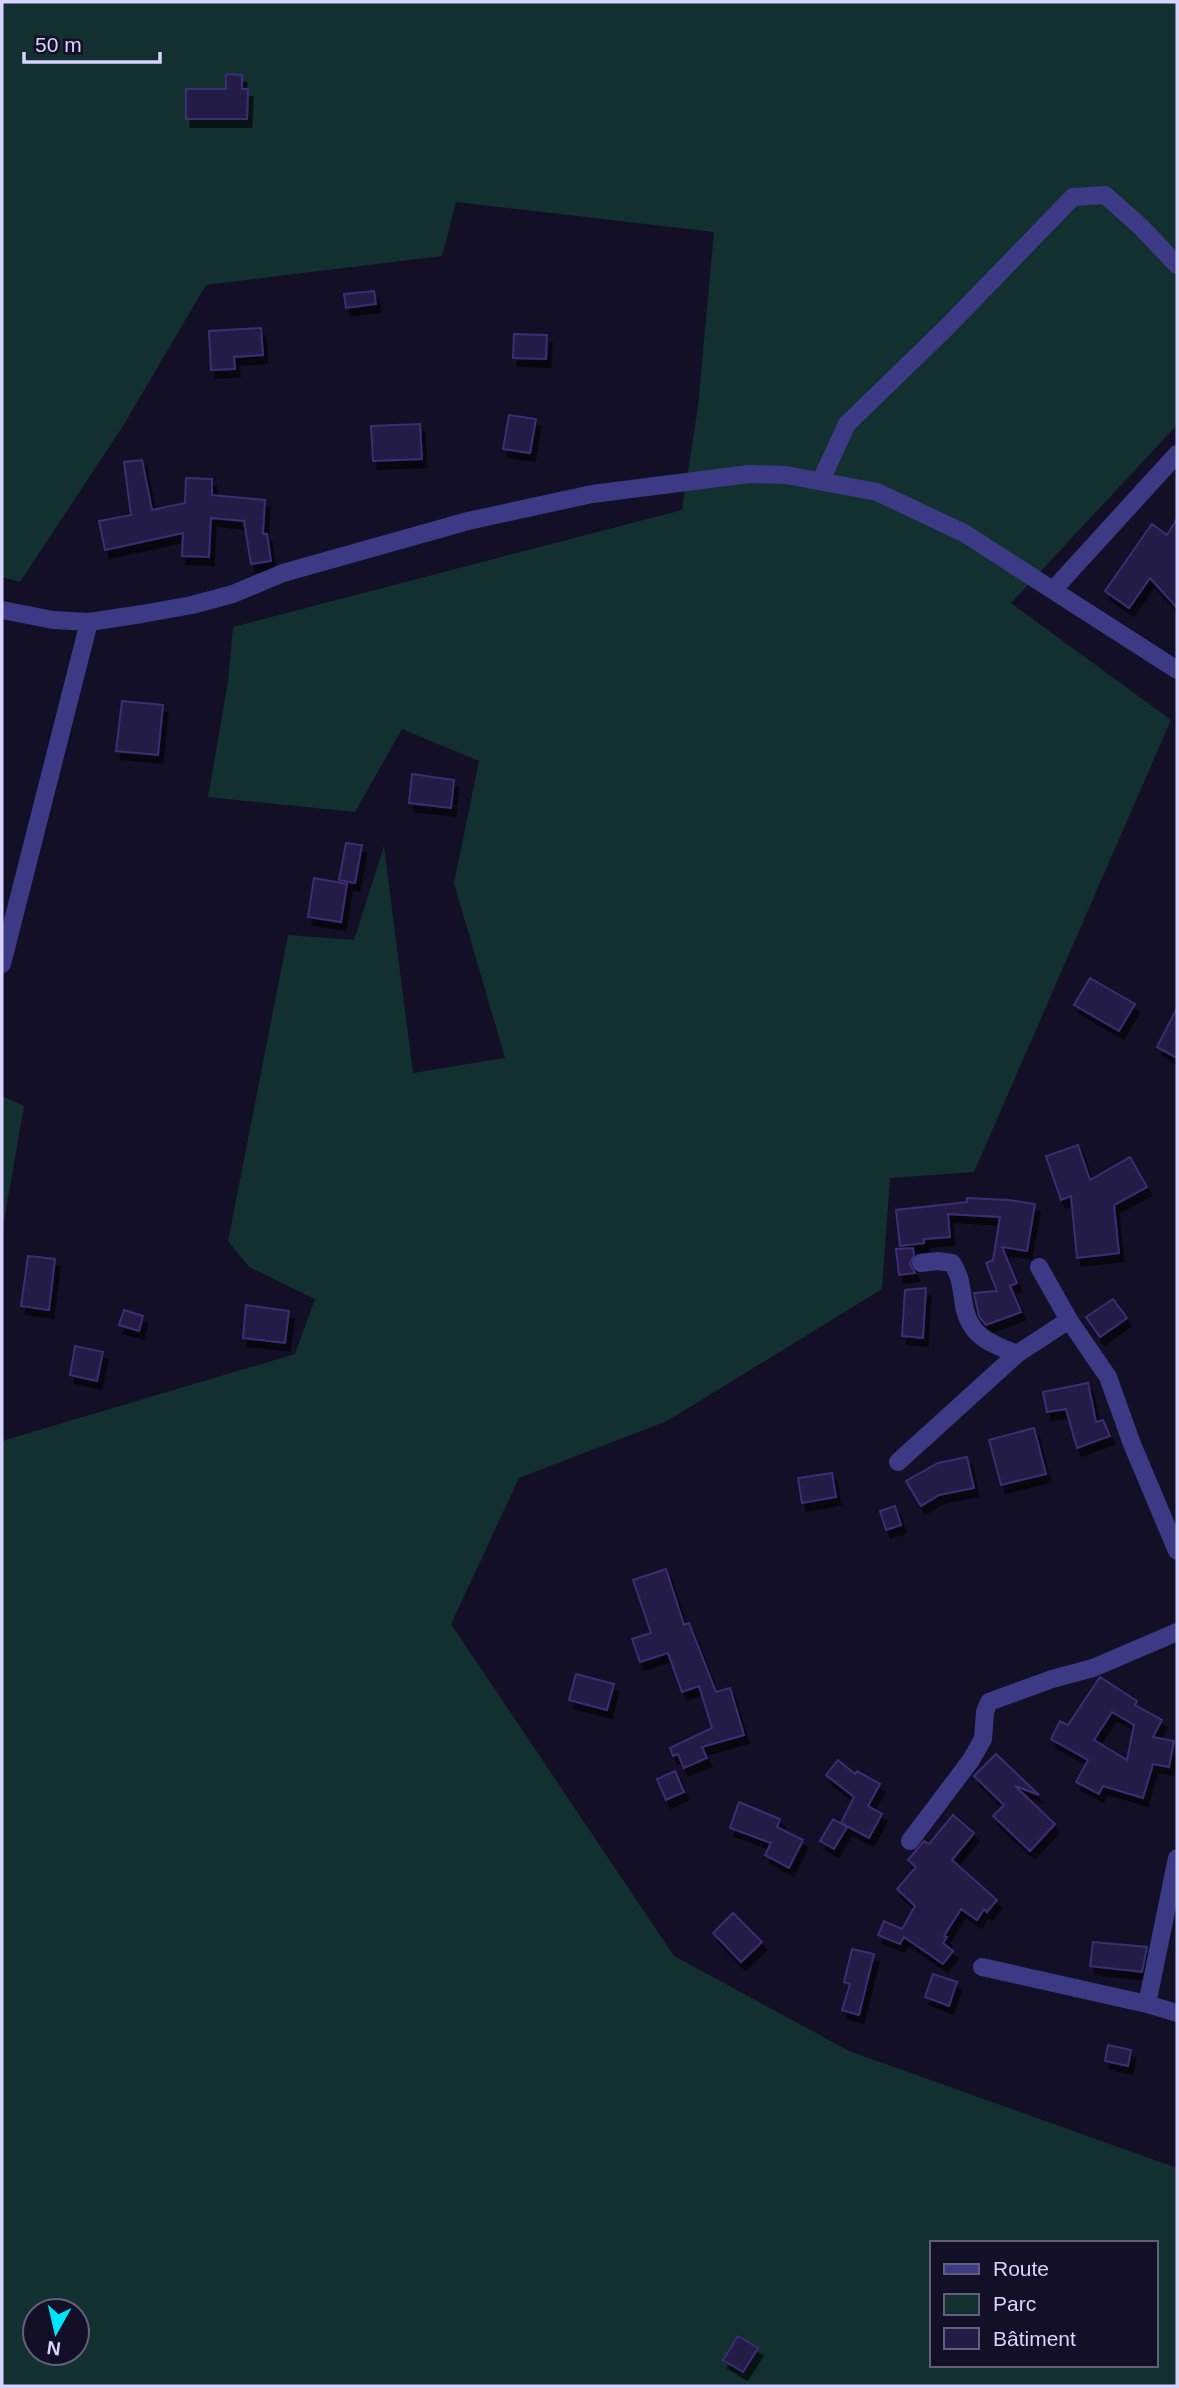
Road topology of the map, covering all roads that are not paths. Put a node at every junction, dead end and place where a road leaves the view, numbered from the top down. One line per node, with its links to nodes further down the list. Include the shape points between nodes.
1 (1177, 265): 3 (street, via 1105,195 1073,197 847,424)
2 (1174, 466): 4 (street)
3 (821, 480): 4 (street, via 877,492 902,503 964,533); 6 (street, via 750,474 592,494 468,521 283,573 192,605)
4 (1054, 589): 7 (street)
5 (2, 610): 6 (street)
6 (89, 622): 8 (street)
7 (1177, 670)
8 (2, 964)
9 (921, 1263): 12 (street, via 952,1263 960,1274 964,1310 976,1334)
10 (1039, 1267): 11 (street)
11 (1069, 1320): 12 (street); 14 (street, via 1108,1377)
12 (1017, 1354): 13 (street)
13 (898, 1462)
14 (1177, 1551)
15 (1177, 1632): 16 (street, via 1093,1668 989,1702 983,1739)
16 (910, 1841)
17 (1177, 1858): 19 (street)
18 (982, 1967): 19 (street)
19 (1147, 2004): 20 (street)
20 (1177, 2013)

